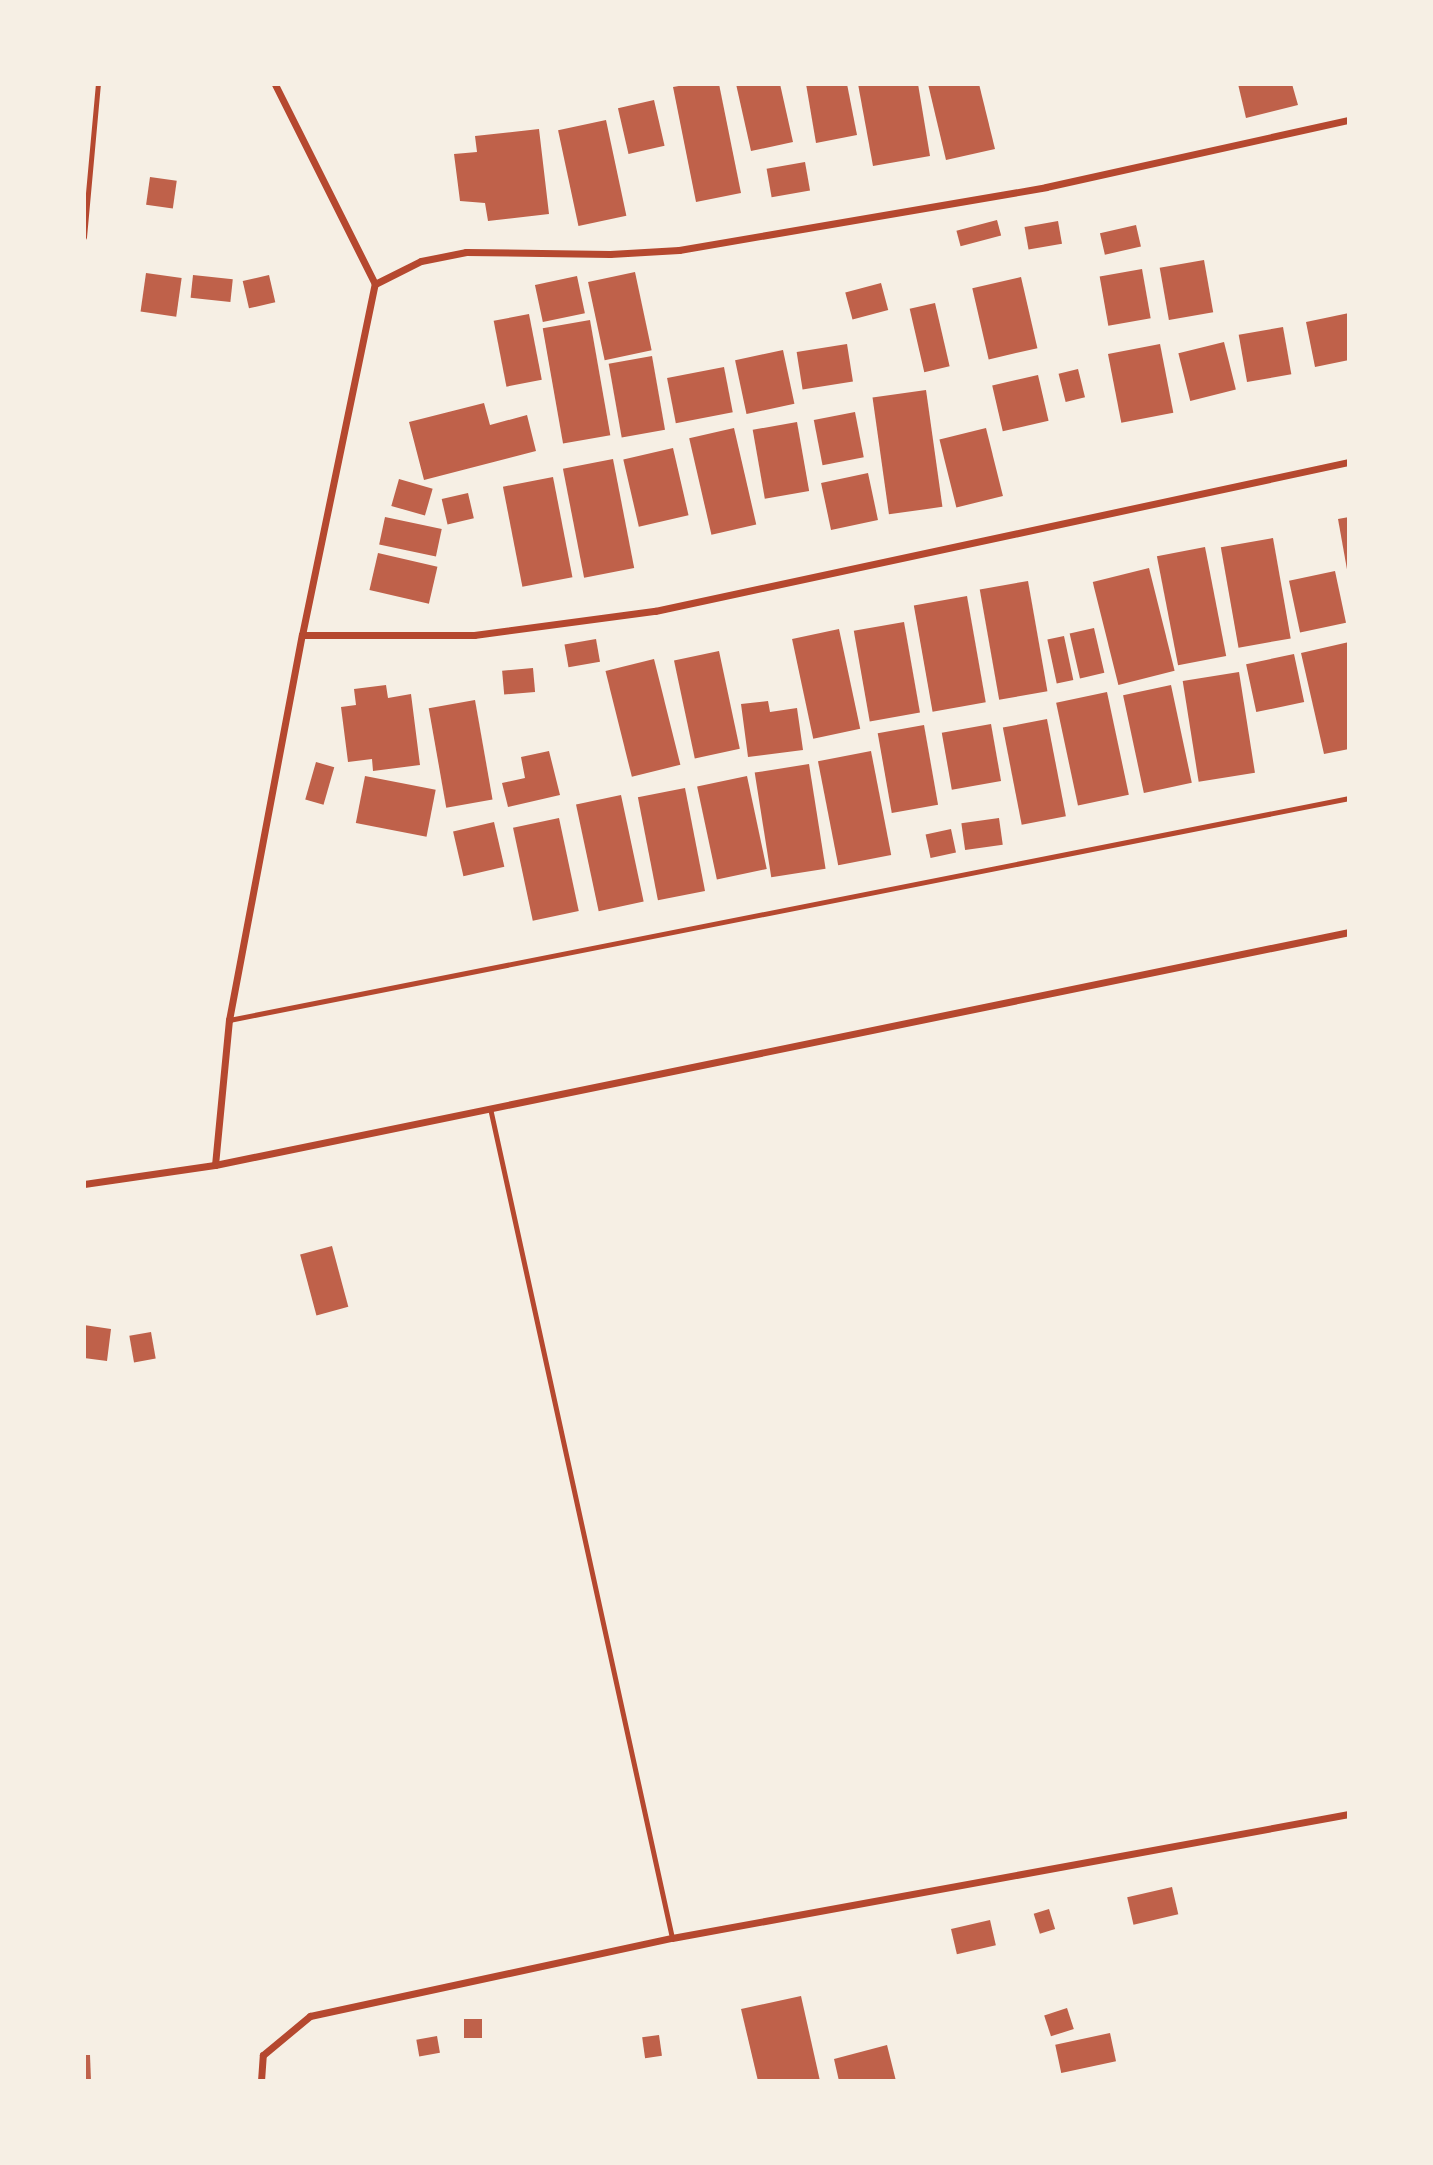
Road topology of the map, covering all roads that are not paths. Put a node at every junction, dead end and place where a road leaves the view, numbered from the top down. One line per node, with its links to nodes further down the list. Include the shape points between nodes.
1 (98, 84): 4 (lane)
2 (275, 84): 6 (street)
3 (1349, 120): 6 (street, via 1046,187 679,250 467,252 421,261)
4 (86, 209): 5 (lane)
5 (84, 237)
6 (375, 284): 8 (street)
7 (1349, 462): 8 (street, via 656,611 474,635)
8 (302, 635): 11 (street)
9 (1349, 798): 11 (lane)
10 (1349, 932): 12 (street)
11 (229, 1020): 13 (street)
12 (490, 1108): 13 (street); 16 (lane)
13 (215, 1164): 14 (street)
14 (84, 1184)
15 (1349, 1814): 16 (street)
16 (672, 1938): 17 (street, via 310,2016 263,2055)
17 (261, 2081)

